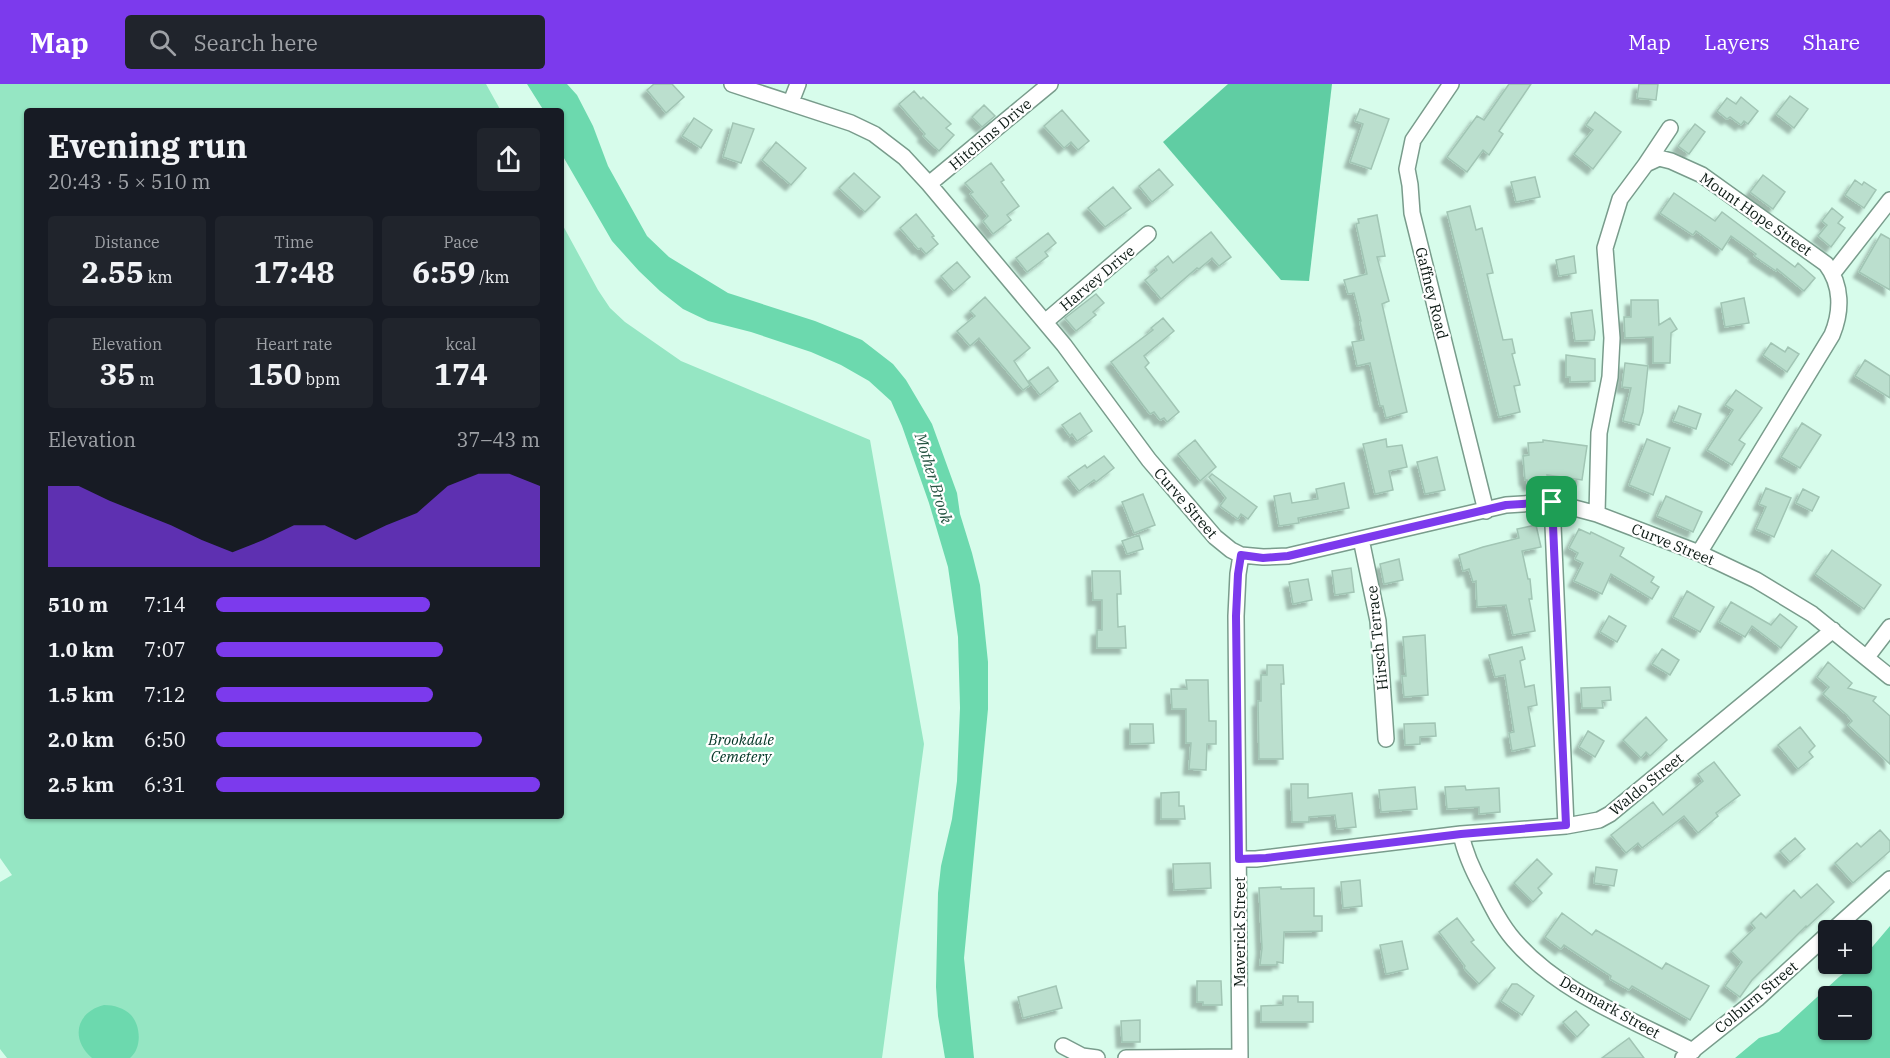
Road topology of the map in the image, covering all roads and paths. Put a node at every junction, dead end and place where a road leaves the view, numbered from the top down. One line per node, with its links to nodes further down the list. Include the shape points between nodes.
1 (732, 84): 5 (street, Curve Street)
2 (798, 84): 5 (street)
3 (1050, 84): 8 (street, Hitchins Drive)
4 (1451, 84): 14 (street, Gaffney Road, via 1413,140 1407,169 1412,213)
5 (791, 102): 8 (street, Curve Street, via 874,134 904,157)
6 (1670, 128): 7 (street)
7 (1646, 164): 11 (street, Mount Hope Street, via 1659,158 1702,175 1826,264); 15 (street, via 1620,199 1605,248 1612,338 1610,377 1599,433)
8 (929, 184): 12 (street, Curve Street)
9 (1890, 200): 11 (street)
10 (1148, 234): 12 (street, Harvey Drive)
11 (1833, 273): 17 (street, via 1839,293 1834,329)
12 (1045, 322): 18 (street, Curve Street, via 1149,460 1215,537)
13 (1552, 502): 14 (street, Curve Street, via 1506,505); 15 (street, Curve Street); 24 (street)
14 (1486, 511): 16 (street, Curve Street)
15 (1597, 514): 17 (street, Curve Street)
16 (1361, 539): 18 (street, Curve Street, via 1288,556); 23 (street, Hirsch Terrace, via 1378,621)
17 (1699, 553): 20 (street, Curve Street, via 1777,591)
18 (1241, 555): 26 (street, Maverick Street, via 1236,616)
19 (1890, 627): 21 (street)
20 (1833, 630): 21 (street, Curve Street); 24 (street, Waldo Street, via 1610,814 1599,820)
21 (1867, 657): 22 (street, Curve Street)
22 (1890, 677)
23 (1386, 739)
24 (1566, 825): 25 (street, Waldo Street)
25 (1461, 834): 26 (street, Waldo Street); 31 (street, Denmark Street, via 1464,852 1490,903 1530,956 1566,985)
26 (1239, 859): 32 (street, Maverick Street)
27 (1890, 879): 28 (street)
28 (1844, 920)
29 (1818, 943): 31 (street, Colburn Street)
30 (1063, 1046): 33 (street, via 1082,1056)
31 (1688, 1054)
32 (1240, 1057): 34 (street)
33 (1097, 1058)
34 (1126, 1058)

